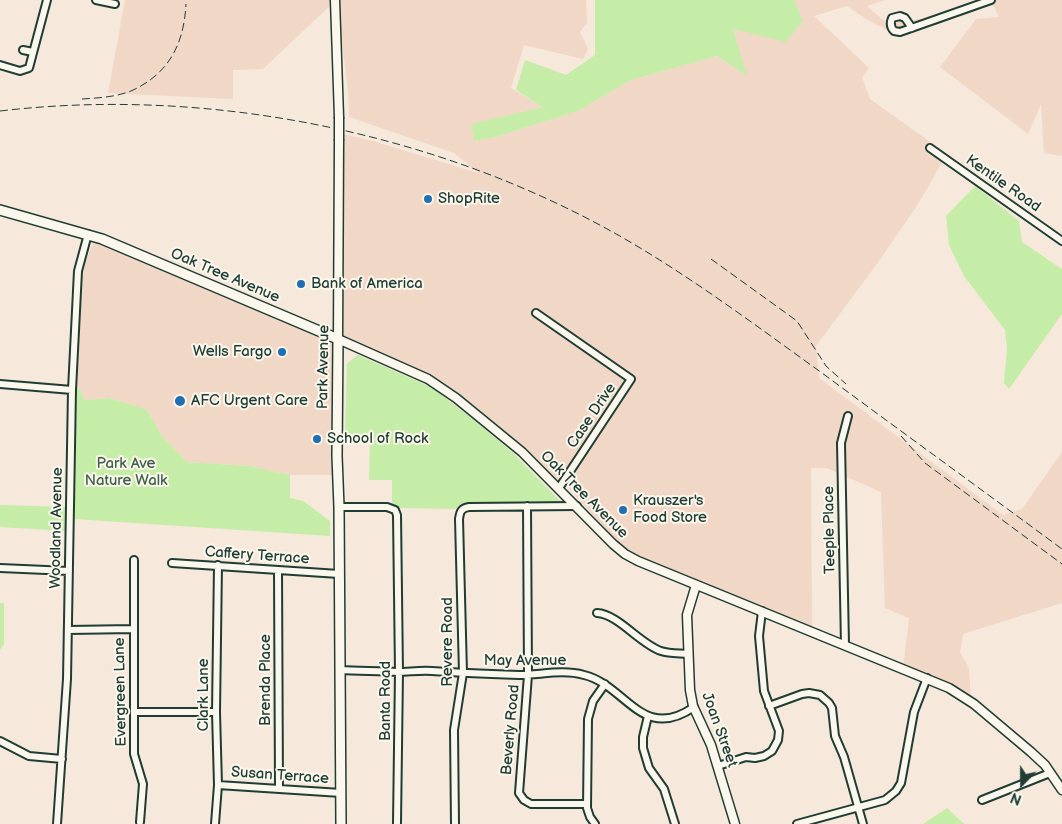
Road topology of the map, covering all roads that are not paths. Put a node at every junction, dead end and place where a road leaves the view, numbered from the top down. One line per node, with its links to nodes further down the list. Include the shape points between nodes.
1 (47, 0): 8 (street)
2 (96, 0): 5 (street)
3 (335, 0): 15 (street, Park Avenue, bridge, via 339,117)
4 (991, 0): 6 (street)
5 (115, 4)
6 (912, 28)
7 (23, 50): 8 (street)
8 (34, 52): 9 (street, via 28,70)
9 (0, 65)
10 (930, 148): 13 (street, Kentile Road)
11 (0, 210): 12 (main road, Oak Tree Avenue)
12 (88, 234): 15 (main road, Oak Tree Avenue); 17 (street, Woodland Avenue, via 78,271)
13 (1062, 241)
14 (536, 314): 19 (street, Case Drive, via 631,379)
15 (338, 339): 19 (street, Oak Tree Avenue, via 418,374 441,388 511,442); 22 (main road, Park Avenue)
16 (0, 384): 17 (street)
17 (72, 390): 28 (street, Woodland Avenue)
18 (848, 416): 35 (street, Teeple Place, via 842,443)
19 (559, 488): 21 (street, Oak Tree Avenue)
20 (527, 506): 21 (street); 39 (street, Revere Road, via 462,509 459,519); 40 (street, Beverly Road)
21 (577, 506): 30 (street, Oak Tree Avenue, via 625,554)
22 (339, 507): 29 (main road, Park Avenue); 38 (street, Banta Road, via 388,507 397,515)
23 (134, 560): 33 (street, Evergreen Lane)
24 (172, 562): 25 (street, Caffery Terrace)
25 (218, 565): 27 (street, Caffery Terrace); 46 (street, Clark Lane)
26 (0, 568): 28 (street)
27 (278, 570): 29 (street, Caffery Terrace); 53 (street, Brenda Place)
28 (69, 571): 34 (street, Woodland Avenue)
29 (339, 574): 37 (main road, Park Avenue)
30 (696, 585): 31 (street, Oak Tree Avenue); 36 (street, Joan Street, via 687,615)
31 (762, 611): 35 (street, Oak Tree Avenue); 43 (street, via 760,649 764,691)
32 (597, 613): 36 (street, via 608,616 662,652)
33 (133, 629): 34 (street); 45 (street, Evergreen Lane)
34 (68, 630): 49 (street, Woodland Avenue)
35 (845, 645): 41 (street, Oak Tree Avenue)
36 (689, 654): 44 (street, Joan Street)
37 (340, 670): 38 (street, May Avenue); 55 (main road, Park Avenue)
38 (399, 672): 39 (street, May Avenue); 60 (street, Banta Road)
39 (463, 674): 40 (street, May Avenue); 64 (street, Revere Road, via 454,730)
40 (528, 675): 42 (street, May Avenue, via 577,674); 57 (street, Beverly Road, via 519,793 531,804)
41 (927, 678): 51 (street, Oak Tree Avenue, via 969,701 1031,752); 58 (street, via 914,712 900,783 885,800)
42 (605, 684): 47 (street, May Avenue, via 634,710); 57 (street, via 593,701 588,719)
43 (769, 706): 50 (street, via 779,731 772,751 764,756 746,757); 58 (street, via 809,693 820,695 829,703 835,736)
44 (694, 707): 47 (street, May Avenue, via 669,718); 50 (street, Joan Street)
45 (134, 712): 46 (street); 59 (street, Evergreen Lane, via 134,754 143,784)
46 (216, 712): 52 (street, Clark Lane)
47 (648, 716): 66 (street, via 642,741 645,755 649,768 664,789)
48 (0, 742): 49 (street, via 29,756)
49 (62, 759): 61 (street, Woodland Avenue)
50 (718, 766): 67 (street, Joan Street)
51 (1050, 774): 54 (street, Oak Tree Avenue); 56 (street)
52 (218, 785): 53 (street, Susan Terrace); 62 (street, Clark Lane)
53 (279, 789): 55 (street, Susan Terrace)
54 (1062, 790)
55 (341, 793): 63 (main road, Park Avenue)
56 (982, 800)
57 (587, 804): 65 (street)
58 (859, 807): 68 (street); 69 (street)
59 (140, 822)
60 (397, 822)
61 (58, 824)
62 (215, 824)
63 (341, 824)
64 (455, 824)
65 (595, 824)
66 (675, 824)
67 (735, 824)
68 (797, 824)
69 (863, 824)

